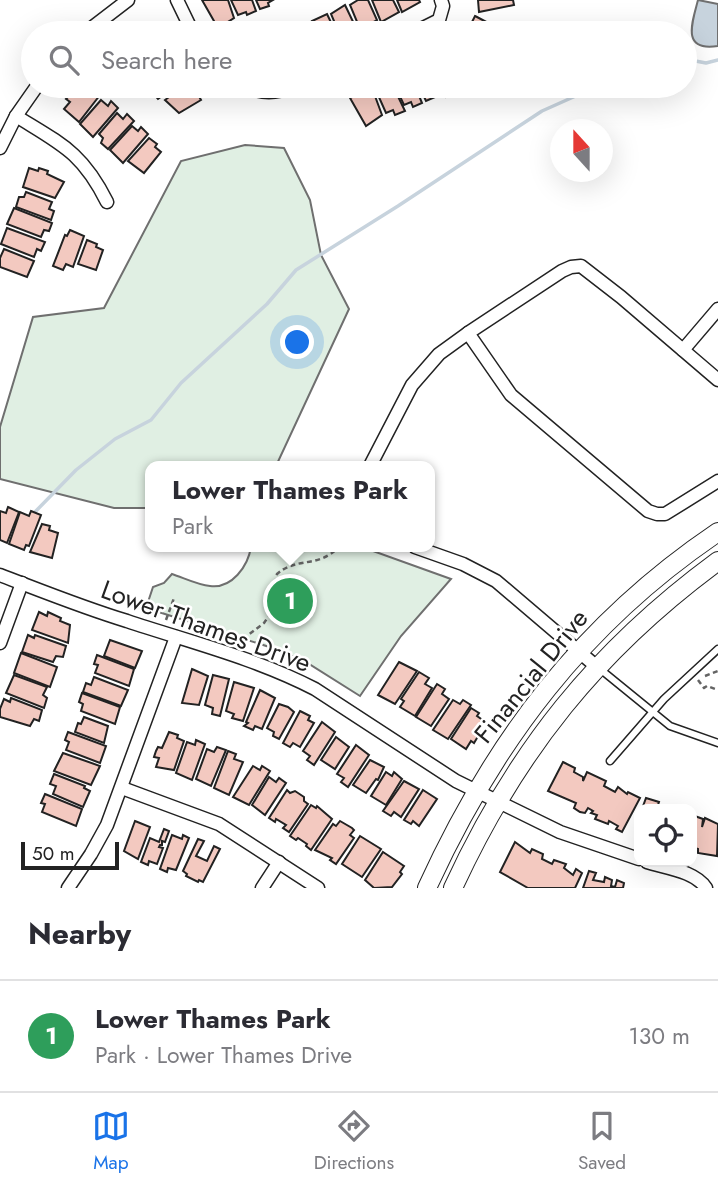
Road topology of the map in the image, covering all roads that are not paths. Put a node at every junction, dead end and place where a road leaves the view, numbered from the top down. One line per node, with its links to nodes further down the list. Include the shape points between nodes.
1 (128, 0): 4 (street)
2 (177, 0): 5 (street)
3 (441, 0): 6 (street)
4 (101, 21)
5 (187, 21)
6 (437, 21)
7 (29, 98): 8 (street)
8 (16, 116): 9 (street); 10 (street, via 83,162)
9 (0, 148)
10 (107, 202)
11 (718, 309): 13 (street)
12 (468, 333): 13 (street, via 562,271 581,266); 15 (street, via 439,354 412,385); 16 (street, via 511,395 648,511 665,514)
13 (683, 350): 14 (street)
14 (718, 380)
15 (373, 461)
16 (718, 481)
17 (718, 532): 25 (street, Financial Drive, via 635,596)
18 (429, 552): 25 (street, via 496,581)
19 (718, 561): 26 (street, Financial Drive, via 664,603)
20 (0, 575): 21 (street, Lower Thames Drive)
21 (22, 583): 22 (street, Lower Thames Drive); 23 (street)
22 (176, 637): 30 (street); 31 (street, Lower Thames Drive, via 267,666 315,689)
23 (0, 643)
24 (718, 649): 27 (lane)
25 (578, 651): 26 (street); 31 (street, Financial Drive, via 526,715)
26 (597, 667): 27 (lane); 32 (street, Financial Drive, via 568,699)
27 (652, 713): 28 (lane, via 670,726); 29 (lane)
28 (718, 743)
29 (610, 761)
30 (122, 788): 34 (street, via 219,824); 36 (street, via 101,837)
31 (476, 790): 32 (street, Lower Thames Drive); 39 (street, Financial Drive)
32 (497, 800): 33 (street, Lower Thames Drive, via 560,832); 40 (street, Financial Drive)
33 (634, 857)
34 (279, 862): 37 (street); 38 (street)
35 (664, 867): 41 (street, via 701,880)
36 (68, 888)
37 (262, 888)
38 (318, 888)
39 (427, 888)
40 (453, 888)
41 (706, 888)

